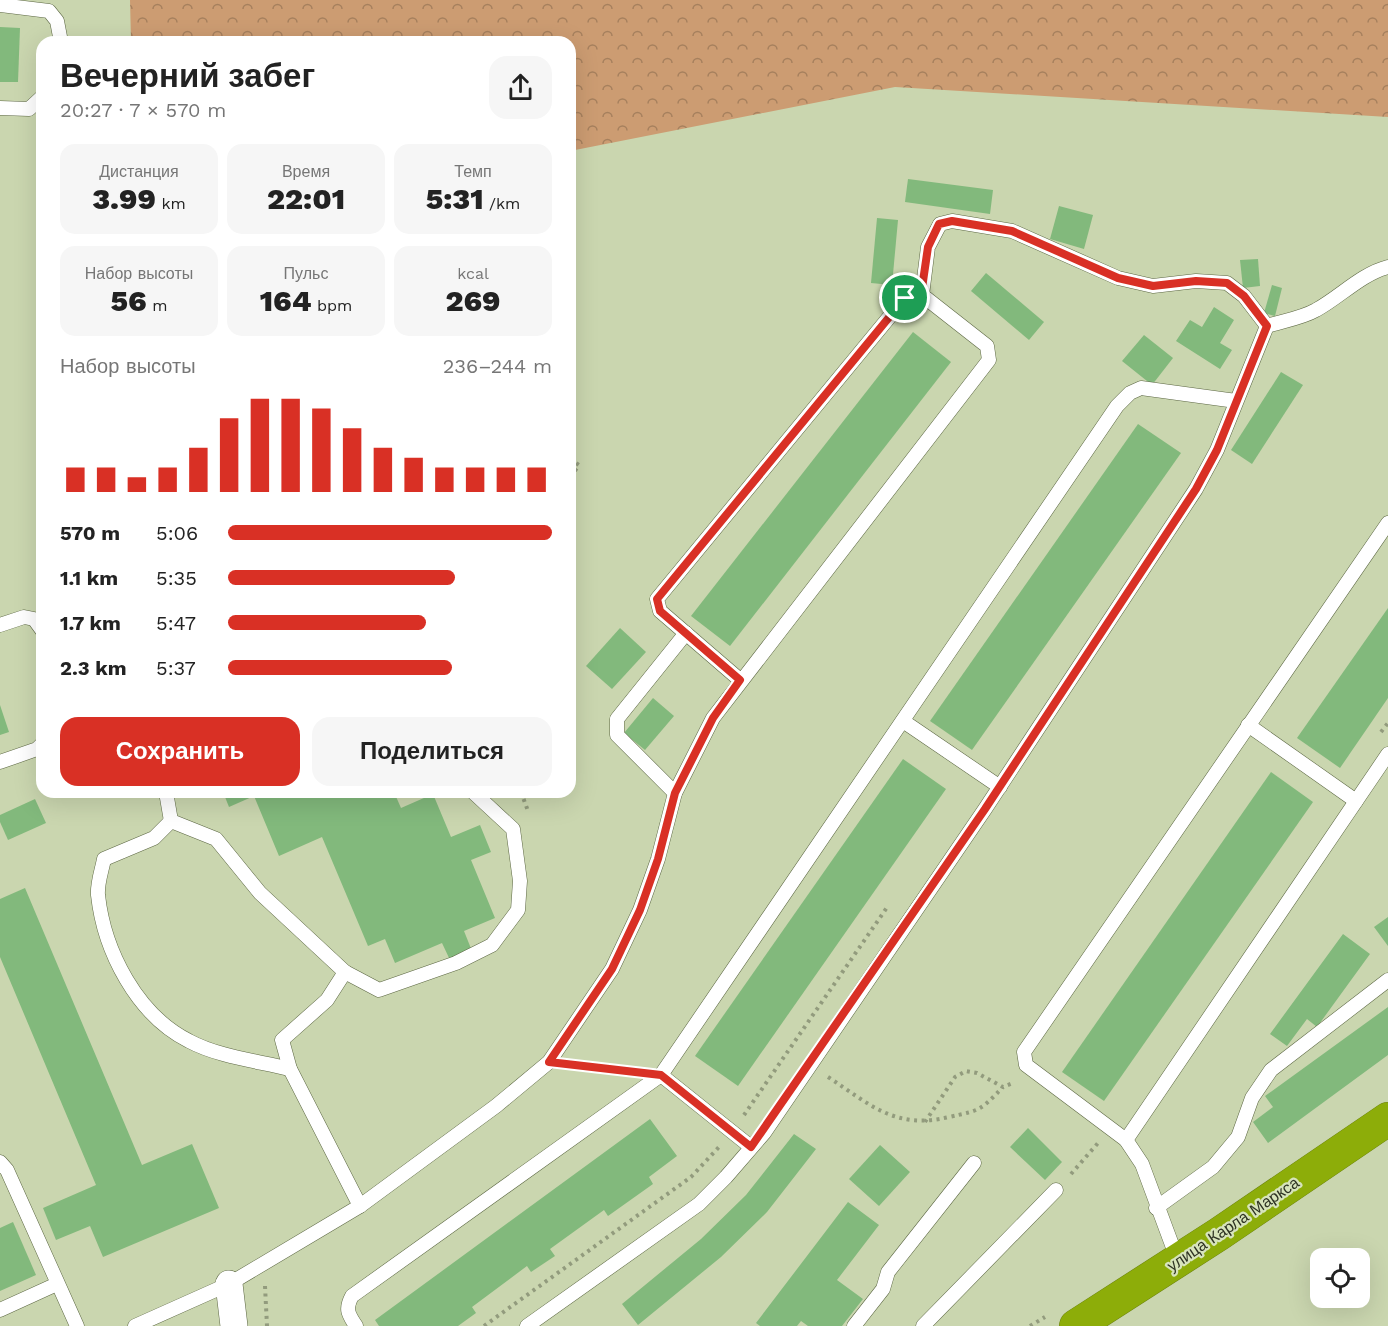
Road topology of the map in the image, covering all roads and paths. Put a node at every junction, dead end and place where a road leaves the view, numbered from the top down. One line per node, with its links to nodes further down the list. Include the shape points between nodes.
1 (0, 5): 2 (lane, via 49,10 57,21)
2 (60, 36)
3 (36, 103): 4 (lane, via 29,109)
4 (0, 108)
5 (1388, 267): 7 (lane, via 1313,312)
6 (921, 295): 7 (lane, via 928,247 939,224 952,221 1012,231 1118,278 1144,284 1227,283 1244,296); 12 (lane, via 905,298 657,599 660,611); 13 (lane, via 987,346 989,360)
7 (1267, 326): 8 (lane)
8 (1236, 401): 14 (lane, via 1141,388 1130,393 1117,406); 19 (lane, via 1196,489)
9 (1388, 522): 15 (lane)
10 (36, 622): 11 (lane, via 24,617)
11 (0, 625)
12 (686, 633): 13 (lane); 20 (lane, via 617,719 617,735)
13 (740, 680): 20 (lane, via 713,718)
14 (903, 721): 19 (lane); 31 (lane)
15 (1248, 725): 23 (lane); 29 (lane, via 1024,1052)
16 (36, 749): 18 (lane)
17 (1388, 754): 23 (lane)
18 (0, 762)
19 (1000, 787): 39 (lane)
20 (675, 793): 28 (lane, via 640,910 612,969)
21 (167, 798): 24 (lane)
22 (479, 798): 26 (lane, via 513,829 520,881 518,910 492,945 456,963 379,990)
23 (1356, 801): 38 (lane)
24 (171, 821): 26 (lane, via 216,839 260,893); 30 (lane, via 154,838 104,859 98,893 110,946 127,981 165,1026 208,1049)
25 (893, 899): 37 (path)
26 (345, 972): 30 (lane, via 327,1000 282,1040)
27 (1388, 981): 44 (lane, via 1271,1070 1252,1098 1238,1137 1213,1167)
28 (549, 1062): 31 (path); 43 (lane)
29 (1026, 1065): 32 (path, via 1014,1083); 36 (lane)
30 (290, 1069): 43 (lane)
31 (661, 1075): 37 (lane); 54 (lane, via 352,1296 348,1314)
32 (1003, 1087): 35 (path, via 982,1110); 35 (path, via 966,1071 955,1077)
33 (845, 1088): 35 (path, via 901,1120)
34 (1388, 1119): 45 (highway, улица Карла Маркса)
35 (925, 1123)
36 (1111, 1129): 38 (lane); 42 (path)
37 (732, 1132): 39 (lane); 55 (path, via 691,1176)
38 (1126, 1140): 44 (lane, via 1142,1164)
39 (751, 1147): 56 (lane, via 699,1204)
40 (0, 1162): 47 (lane)
41 (974, 1163): 57 (lane, via 888,1272 883,1289)
42 (1056, 1190): 58 (lane)
43 (360, 1206): 46 (lane)
44 (1156, 1208): 45 (lane)
45 (1178, 1261): 59 (highway, улица Карла Маркса)
46 (264, 1262): 48 (lane); 53 (path)
47 (57, 1284): 49 (lane); 50 (lane)
48 (229, 1284): 51 (lane); 52 (street)
49 (0, 1310)
50 (77, 1326)
51 (135, 1326)
52 (234, 1326)
53 (267, 1326)
54 (356, 1326)
55 (484, 1326)
56 (527, 1326)
57 (854, 1326)
58 (923, 1326)
59 (1076, 1326)

